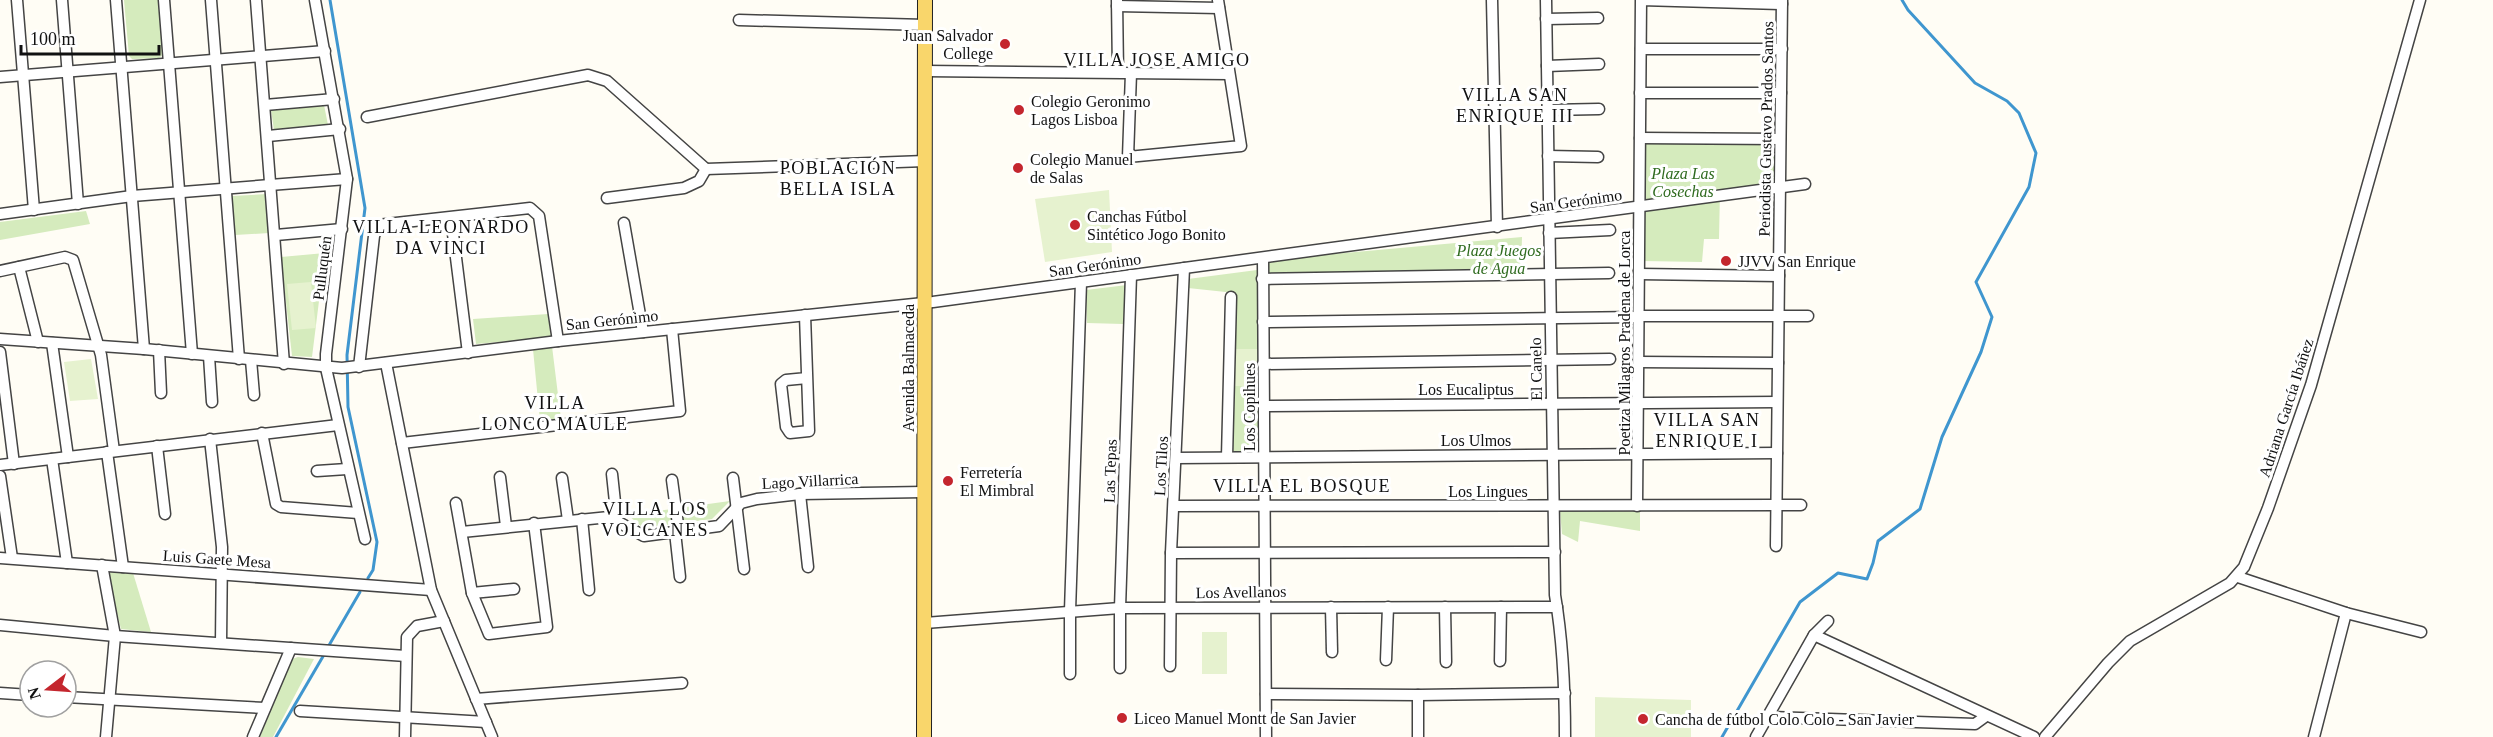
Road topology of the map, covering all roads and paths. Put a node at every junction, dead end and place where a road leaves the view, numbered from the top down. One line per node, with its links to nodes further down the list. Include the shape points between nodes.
1 (17, 0): 34 (street)
2 (62, 0): 29 (street)
3 (116, 0): 28 (street)
4 (164, 0): 25 (street)
5 (211, 0): 24 (street)
6 (256, 0): 23 (street)
7 (315, 0): 22 (street, Pulluquén)
8 (925, 0): 19 (main road, Avenida Balmaceda)
9 (1492, 0): 66 (street)
10 (1546, 0): 17 (street, El Canelo)
11 (1641, 0): 13 (street); 20 (street, Poetiza Milagros Pradena de Lorca)
12 (2420, 0): 179 (street, Adriana García Ibáñez, via 2311,385 2268,508)
13 (1782, 2): 21 (street, Periodista Gustavo Prados Santos)
14 (1117, 3): 15 (street); 31 (street)
15 (1219, 4): 33 (street)
16 (1598, 18): 17 (street)
17 (1546, 19): 27 (street, El Canelo)
18 (739, 20): 19 (street)
19 (925, 25): 30 (main road, Avenida Balmaceda)
20 (1641, 49): 21 (street); 36 (street, Poetiza Milagros Pradena de Lorca)
21 (1782, 49): 37 (street, Periodista Gustavo Prados Santos)
22 (325, 51): 23 (street); 38 (street, Pulluquén)
23 (261, 56): 24 (street); 39 (street)
24 (215, 60): 25 (street); 55 (street)
25 (169, 63): 28 (street); 56 (street)
26 (1599, 64): 27 (street)
27 (1547, 66): 41 (street, El Canelo)
28 (121, 67): 29 (street); 57 (street)
29 (68, 71): 34 (street); 59 (street)
30 (925, 71): 31 (street); 49 (main road, Avenida Balmaceda)
31 (1118, 72): 32 (street)
32 (1131, 73): 33 (street); 33 (street, via 1128,157 1241,146)
33 (1229, 74)
34 (23, 75): 35 (street); 61 (street)
35 (0, 76)
36 (1641, 93): 37 (street); 45 (street, Poetiza Milagros Pradena de Lorca)
37 (1781, 93): 46 (street, Periodista Gustavo Prados Santos)
38 (334, 99): 39 (street); 43 (street, Pulluquén)
39 (265, 105): 44 (street)
40 (1599, 109): 41 (street)
41 (1548, 110): 47 (street, El Canelo)
42 (367, 117): 50 (street, via 588,75 607,81)
43 (340, 129): 44 (street); 51 (street, Pulluquén)
44 (268, 136): 53 (street)
45 (1640, 138): 46 (street); 60 (street, Poetiza Milagros Pradena de Lorca)
46 (1780, 138): 54 (street, Periodista Gustavo Prados Santos)
47 (1548, 156): 48 (street); 64 (street, El Canelo)
48 (1598, 157)
49 (925, 161): 50 (street); 83 (main road, Avenida Balmaceda)
50 (706, 170): 58 (street, via 699,181 684,188)
51 (347, 179): 53 (street); 67 (street, Pulluquén)
52 (1805, 184): 54 (street, San Gerónimo)
53 (272, 185): 55 (street); 70 (street)
54 (1780, 188): 60 (street, San Gerónimo); 79 (street, Periodista Gustavo Prados Santos)
55 (225, 189): 56 (street); 103 (street)
56 (179, 193): 57 (street); 101 (street)
57 (132, 196): 59 (street); 97 (street)
58 (607, 198)
59 (78, 204): 61 (street)
60 (1640, 207): 64 (street, San Gerónimo); 76 (street, Poetiza Milagros Pradena de Lorca)
61 (34, 210): 62 (street)
62 (0, 214)
63 (451, 218): 93 (street, via 530,208 539,216); 100 (street); 112 (street, via 376,227)
64 (1549, 220): 66 (street, San Gerónimo); 69 (street, El Canelo)
65 (624, 223): 91 (street)
66 (1497, 226): 71 (street, San Gerónimo)
67 (342, 229): 70 (street); 113 (street, Pulluquén)
68 (1610, 230): 69 (street)
69 (1549, 233): 78 (street, El Canelo)
70 (276, 235): 110 (street)
71 (1263, 258): 73 (street, San Gerónimo); 80 (street, Los Copihues)
72 (19, 267): 74 (street); 94 (street); 96 (street, via 71,258)
73 (1184, 268): 77 (street, San Gerónimo); 134 (street, Los Tilos)
74 (0, 271)
75 (1610, 273): 78 (street)
76 (1639, 274): 79 (street); 87 (street, Poetiza Milagros Pradena de Lorca)
77 (1131, 275): 81 (street, San Gerónimo); 190 (street, Las Tepas)
78 (1550, 275): 80 (street); 88 (street, El Canelo)
79 (1779, 276): 85 (street, Periodista Gustavo Prados Santos)
80 (1262, 279): 89 (street, Los Copihues)
81 (1081, 282): 83 (street, San Gerónimo); 192 (street)
82 (1231, 297): 132 (street)
83 (925, 302): 84 (street, San Gerónimo); 146 (main road, Avenida Balmaceda)
84 (805, 315): 90 (street, San Gerónimo); 114 (street)
85 (1778, 316): 86 (street); 87 (street); 109 (street, Periodista Gustavo Prados Santos)
86 (1808, 316)
87 (1639, 317): 88 (street); 107 (street, Poetiza Milagros Pradena de Lorca)
88 (1551, 318): 89 (street); 106 (street, El Canelo)
89 (1263, 322): 111 (street, Los Copihues)
90 (672, 329): 91 (street, San Gerónimo); 125 (street, via 681,411)
91 (643, 332): 93 (street, San Gerónimo)
92 (0, 339): 94 (street, San Gerónimo)
93 (558, 341): 100 (street, San Gerónimo)
94 (38, 342): 95 (street, San Gerónimo)
95 (52, 343): 96 (street, San Gerónimo); 131 (street)
96 (97, 345): 97 (street, San Gerónimo); 127 (street)
97 (144, 349): 98 (street, San Gerónimo)
98 (159, 350): 101 (street, San Gerónimo); 115 (street)
99 (0, 352): 136 (street)
100 (468, 353): 108 (street, San Gerónimo)
101 (192, 354): 102 (street, San Gerónimo)
102 (209, 356): 103 (street, San Gerónimo); 117 (street)
103 (239, 359): 105 (street, San Gerónimo)
104 (1610, 359): 106 (street)
105 (251, 360): 110 (street, San Gerónimo); 116 (street)
106 (1551, 360): 111 (street); 120 (street, El Canelo)
107 (1639, 362): 109 (street); 119 (street, Poetiza Milagros Pradena de Lorca)
108 (386, 363): 112 (street, San Gerónimo); 125 (street)
109 (1778, 363): 118 (street, Periodista Gustavo Prados Santos)
110 (284, 364): 113 (street, San Gerónimo)
111 (1263, 364): 121 (street, Los Copihues)
112 (357, 367): 113 (street, San Gerónimo)
113 (326, 368): 122 (street, Pulluquén)
114 (807, 378): 114 (street, via 781,384 790,433 809,431)
115 (161, 393)
116 (254, 395)
117 (212, 402)
118 (1777, 402): 119 (street, Los Eucaliptus); 128 (street, Periodista Gustavo Prados Santos)
119 (1639, 403): 120 (street, Los Eucaliptus); 129 (street, Poetiza Milagros Pradena de Lorca)
120 (1552, 404): 121 (street, Los Eucaliptus); 130 (street, El Canelo)
121 (1264, 406): 133 (street, Los Copihues)
122 (338, 425): 123 (street); 138 (street, Pulluquén)
123 (262, 433): 124 (street); 156 (street, via 276,504)
124 (210, 439): 126 (street); 177 (street)
125 (402, 443): 181 (street)
126 (157, 446): 127 (street); 157 (street)
127 (111, 452): 131 (street); 174 (street)
128 (1777, 453): 129 (street, Los Ulmos); 152 (street, Periodista Gustavo Prados Santos)
129 (1638, 454): 130 (street, Los Ulmos); 155 (street, Poetiza Milagros Pradena de Lorca)
130 (1553, 455): 133 (street, Los Ulmos); 151 (street, El Canelo)
131 (68, 457): 135 (street)
132 (1227, 457): 133 (street, Los Ulmos); 134 (street, Los Ulmos)
133 (1264, 457): 150 (street, Los Copihues)
134 (1176, 458): 149 (street, Los Tilos)
135 (52, 459): 136 (street); 172 (street)
136 (14, 464): 137 (street)
137 (0, 465)
138 (347, 469): 139 (street); 156 (street, Pulluquén)
139 (317, 471)
140 (612, 474): 160 (street)
141 (0, 476): 171 (street)
142 (500, 477): 162 (street)
143 (562, 478): 159 (street)
144 (733, 478): 154 (street)
145 (672, 480): 164 (street)
146 (924, 492): 147 (street, Lago Villarrica); 196 (main road, Avenida Balmaceda)
147 (800, 494): 154 (street, Lago Villarrica, via 757,499); 175 (street)
148 (456, 503): 163 (street)
149 (1174, 506): 150 (street, Los Lingues); 168 (street, Los Tilos)
150 (1264, 506): 151 (street, Los Lingues); 169 (street, Los Copihues)
151 (1554, 506): 155 (street, Los Lingues); 167 (street, El Canelo)
152 (1776, 506): 153 (street, Los Lingues); 155 (street, Los Lingues); 166 (street, Periodista Gustavo Prados Santos)
153 (1801, 506)
154 (737, 507): 164 (street, Lago Villarrica, via 719,526); 176 (street)
155 (1637, 507)
156 (358, 513): 165 (street, Pulluquén)
157 (165, 514)
158 (582, 519): 159 (street, Lago Villarrica); 160 (street, Lago Villarrica, via 609,517); 182 (street)
159 (568, 520): 161 (street, Lago Villarrica)
160 (617, 521): 164 (street, Lago Villarrica, via 644,536)
161 (534, 523): 162 (street, Lago Villarrica); 183 (street, via 547,627 489,634)
162 (506, 526): 163 (street, Lago Villarrica)
163 (462, 532): 183 (street)
164 (677, 532): 178 (street)
165 (365, 539)
166 (1776, 546)
167 (1555, 552): 169 (street); 189 (street, El Canelo)
168 (1172, 554): 169 (street); 191 (street, Los Tilos)
169 (1265, 554): 184 (street, Los Copihues)
170 (0, 558): 171 (street, Luis Gaete Mesa)
171 (12, 558): 172 (street, Luis Gaete Mesa)
172 (68, 563): 173 (street, Luis Gaete Mesa)
173 (102, 565): 174 (street, Luis Gaete Mesa); 200 (street)
174 (123, 567): 177 (street, Luis Gaete Mesa)
175 (808, 567)
176 (744, 570)
177 (224, 575): 181 (street, Luis Gaete Mesa); 201 (street)
178 (680, 577)
179 (2238, 577): 193 (street); 236 (street, via 2130,641)
180 (514, 589): 183 (street)
181 (432, 590): 194 (street)
182 (589, 590)
183 (472, 593)
184 (1265, 607): 185 (street, Los Avellanos); 191 (street, Los Avellanos); 215 (street, Los Copihues)
185 (1331, 607): 186 (street, Los Avellanos); 203 (street)
186 (1388, 607): 187 (street, Los Avellanos); 205 (street)
187 (1445, 607): 188 (street, Los Avellanos); 207 (street)
188 (1501, 607): 189 (street, Los Avellanos); 206 (street)
189 (1557, 607): 213 (street, El Canelo)
190 (1120, 608): 191 (street, Los Avellanos); 192 (street, Los Avellanos); 209 (street, Las Tepas)
191 (1170, 608): 208 (street, Los Tilos)
192 (1070, 611): 196 (street, Los Avellanos); 210 (street)
193 (2346, 613): 198 (street); 237 (street)
194 (444, 621): 204 (street, via 410,630); 219 (street)
195 (1828, 621): 199 (street)
196 (925, 623): 230 (main road, Avenida Balmaceda)
197 (0, 625): 200 (street)
198 (2421, 632)
199 (1814, 635): 222 (street); 223 (street)
200 (115, 636): 201 (street); 218 (street)
201 (221, 643): 202 (street)
202 (291, 648): 204 (street); 220 (street)
203 (1332, 652)
204 (406, 656): 224 (street)
205 (1386, 660)
206 (1500, 661)
207 (1446, 662)
208 (1170, 666)
209 (1120, 668)
210 (1070, 674)
211 (682, 683): 219 (street)
212 (0, 693): 214 (street)
213 (1565, 693): 216 (street); 233 (street, El Canelo)
214 (18, 694)
215 (1266, 694): 216 (street); 231 (street, Los Copihues)
216 (1418, 695): 232 (street)
217 (78, 698): 218 (street)
218 (108, 699): 220 (street); 226 (street)
219 (476, 699): 225 (street)
220 (265, 708): 227 (street)
221 (300, 711): 224 (street)
222 (1986, 716): 223 (street, via 1974,724); 235 (street)
223 (1768, 717): 234 (street)
224 (405, 718): 225 (street); 228 (street)
225 (486, 722): 229 (street)
226 (106, 737)
227 (253, 737)
228 (405, 737)
229 (492, 737)
230 (924, 737)
231 (1266, 737)
232 (1418, 737)
233 (1565, 737)
234 (1756, 737)
235 (2034, 737)
236 (2044, 737)
237 (2314, 737)

